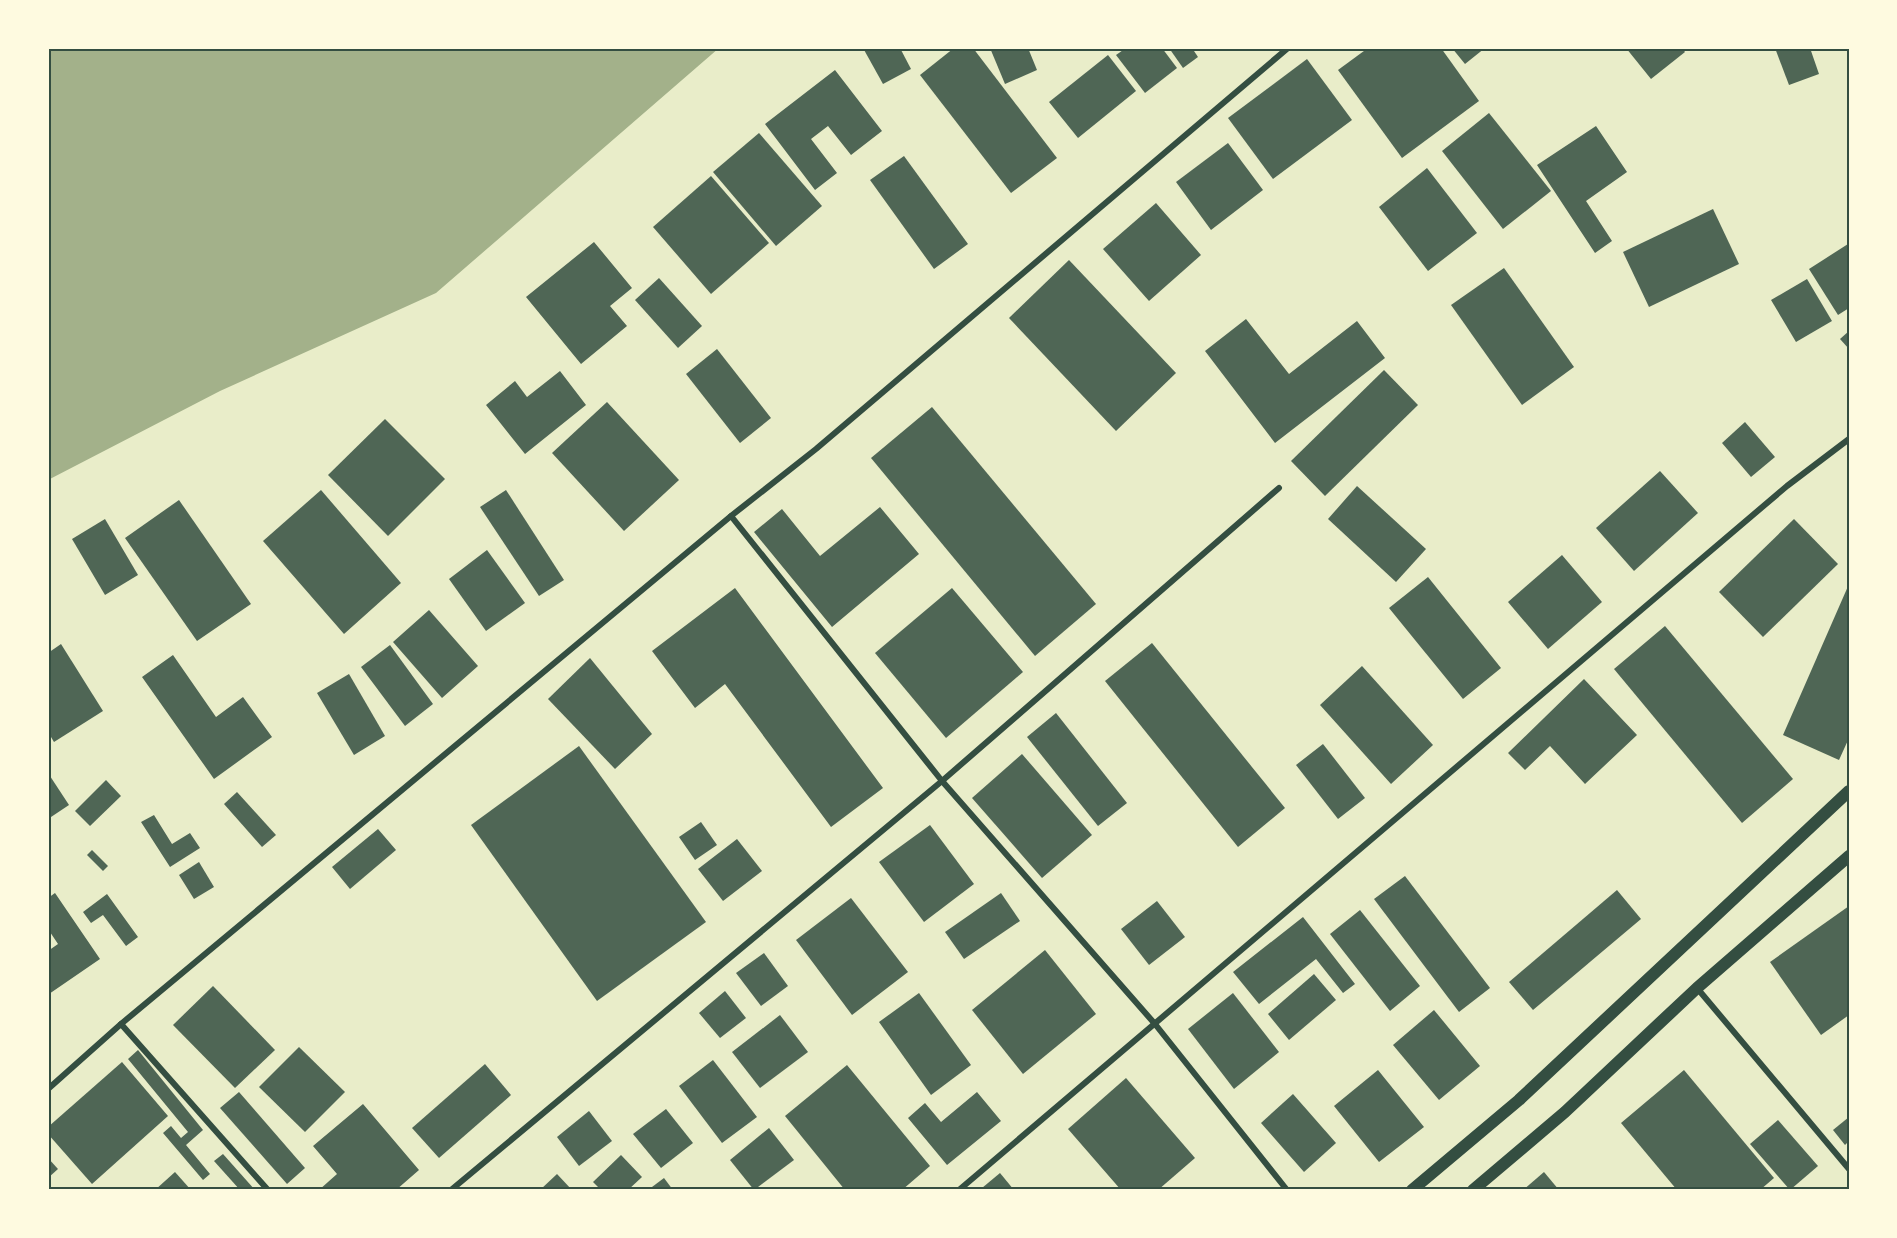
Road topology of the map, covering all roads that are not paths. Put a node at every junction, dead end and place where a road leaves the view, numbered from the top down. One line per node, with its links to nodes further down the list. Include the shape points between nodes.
1 (1288, 48): 4 (street, via 816,449)
2 (1849, 439): 10 (street, via 1778,493)
3 (1279, 488): 5 (street)
4 (731, 516): 5 (street); 9 (street)
5 (942, 781): 10 (street); 14 (street)
6 (1849, 791): 17 (main road, via 1528,1092)
7 (1849, 856): 8 (main road)
8 (1697, 988): 12 (street); 18 (main road, via 1564,1112)
9 (122, 1024): 11 (street); 13 (street)
10 (1155, 1024): 15 (street); 16 (street)
11 (48, 1089)
12 (1849, 1169)
13 (268, 1190)
14 (451, 1190)
15 (959, 1190)
16 (1287, 1190)
17 (1412, 1190)
18 (1473, 1190)

